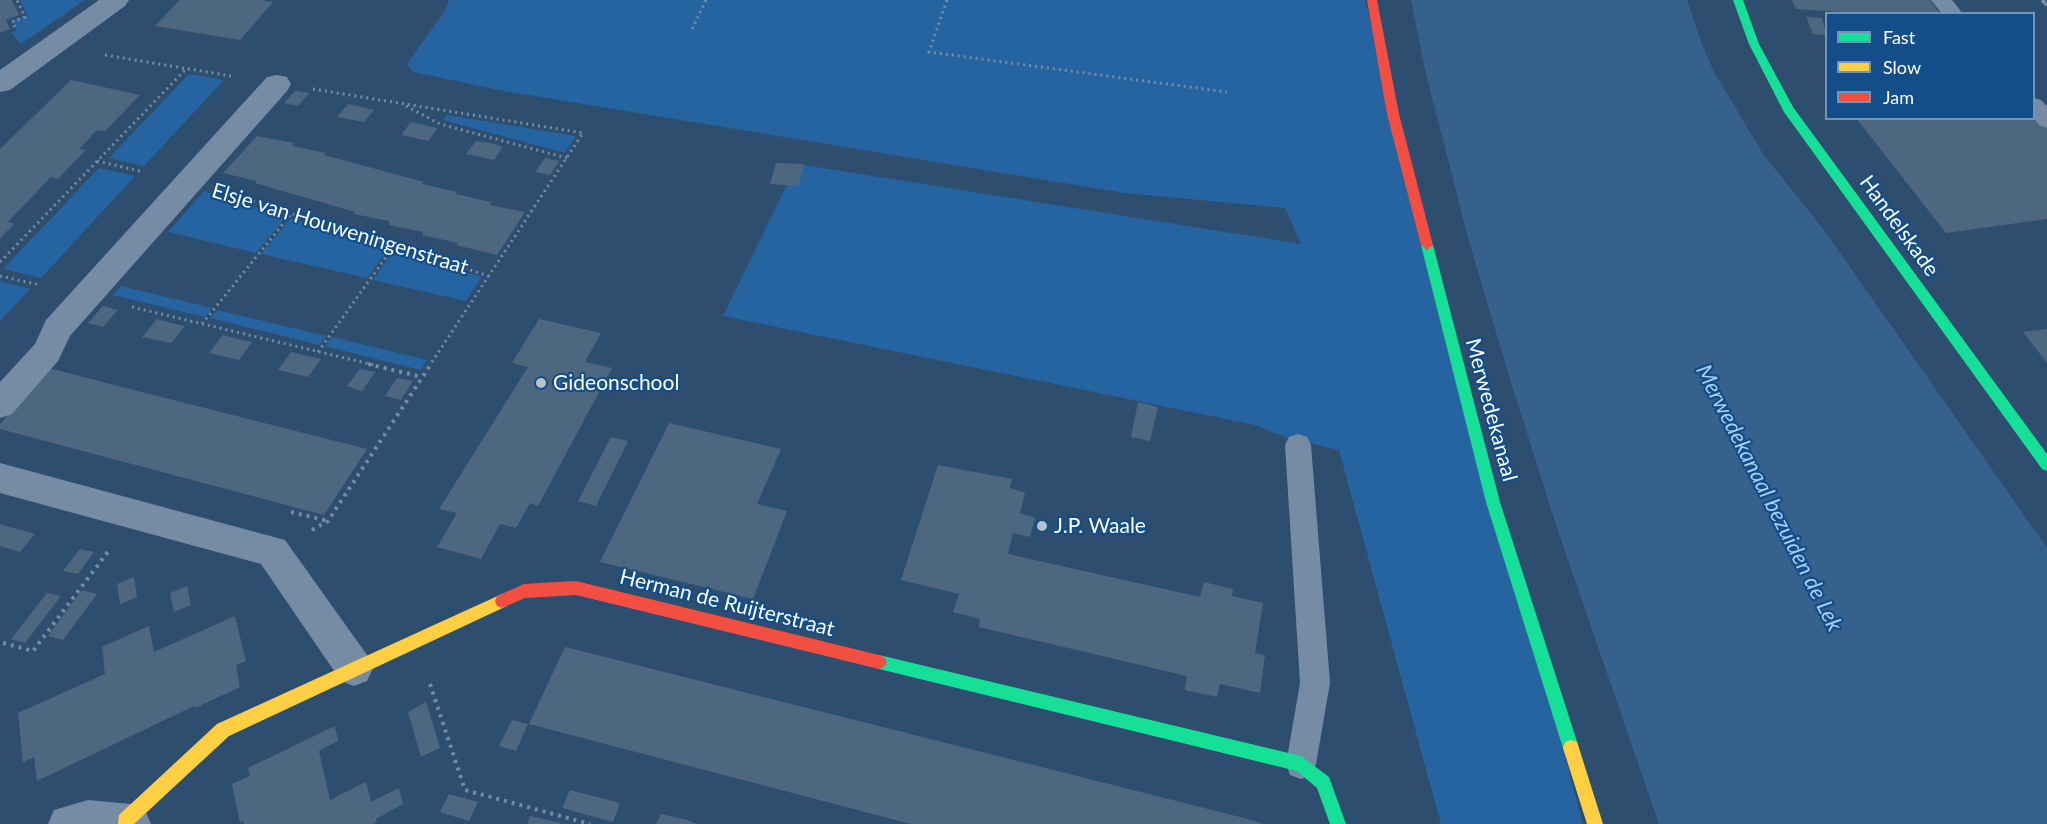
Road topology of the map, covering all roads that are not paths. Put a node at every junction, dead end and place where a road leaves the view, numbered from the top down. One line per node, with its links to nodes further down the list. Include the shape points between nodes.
1 (116, 0): 6 (street)
2 (1372, 0): 19 (street, Merwedekanaal, via 1393,114 1493,502)
3 (1738, 0): 12 (street, Handelskade, via 1754,44 1788,109)
4 (1941, 0): 5 (lane)
5 (1951, 12)
6 (0, 83)
7 (277, 84): 10 (street, Elsje van Houweningenstraat, via 57,329 47,352)
8 (2035, 106): 9 (lane)
9 (2047, 120)
10 (0, 404)
11 (1298, 445): 15 (lane, via 1315,683)
12 (2047, 465)
13 (0, 478): 14 (street, via 272,551)
14 (354, 668): 15 (street, Herman de Ruijterstraat, via 524,591 576,588); 16 (street, Herman de Ruijterstraat, via 223,730)
15 (1301, 764): 18 (street, Herman de Ruijterstraat, via 1323,783)
16 (128, 823): 17 (street, via 88,820)
17 (68, 824)
18 (1338, 824)
19 (1595, 824)

